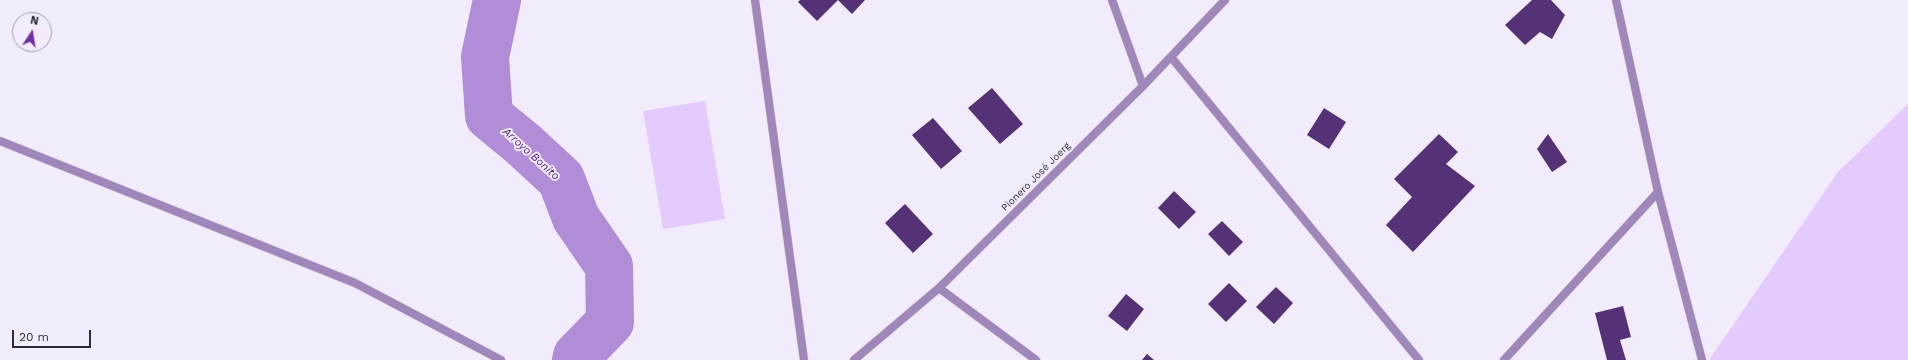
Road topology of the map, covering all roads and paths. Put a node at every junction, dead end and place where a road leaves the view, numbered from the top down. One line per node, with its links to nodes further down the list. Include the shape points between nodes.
1 (755, 0): 11 (street)
2 (1112, 0): 6 (street)
3 (1225, 0): 5 (street, Pionero José Joerg)
4 (1616, 0): 8 (street)
5 (1171, 57): 6 (street, Pionero José Joerg); 14 (street)
6 (1143, 86): 9 (street, Pionero José Joerg)
7 (0, 141): 10 (street, via 355,284)
8 (1658, 192): 15 (street); 16 (street)
9 (939, 288): 12 (street, Pionero José Joerg); 13 (street)
10 (501, 360)
11 (804, 360)
12 (854, 360)
13 (1036, 360)
14 (1418, 360)
15 (1504, 360)
16 (1702, 360)

